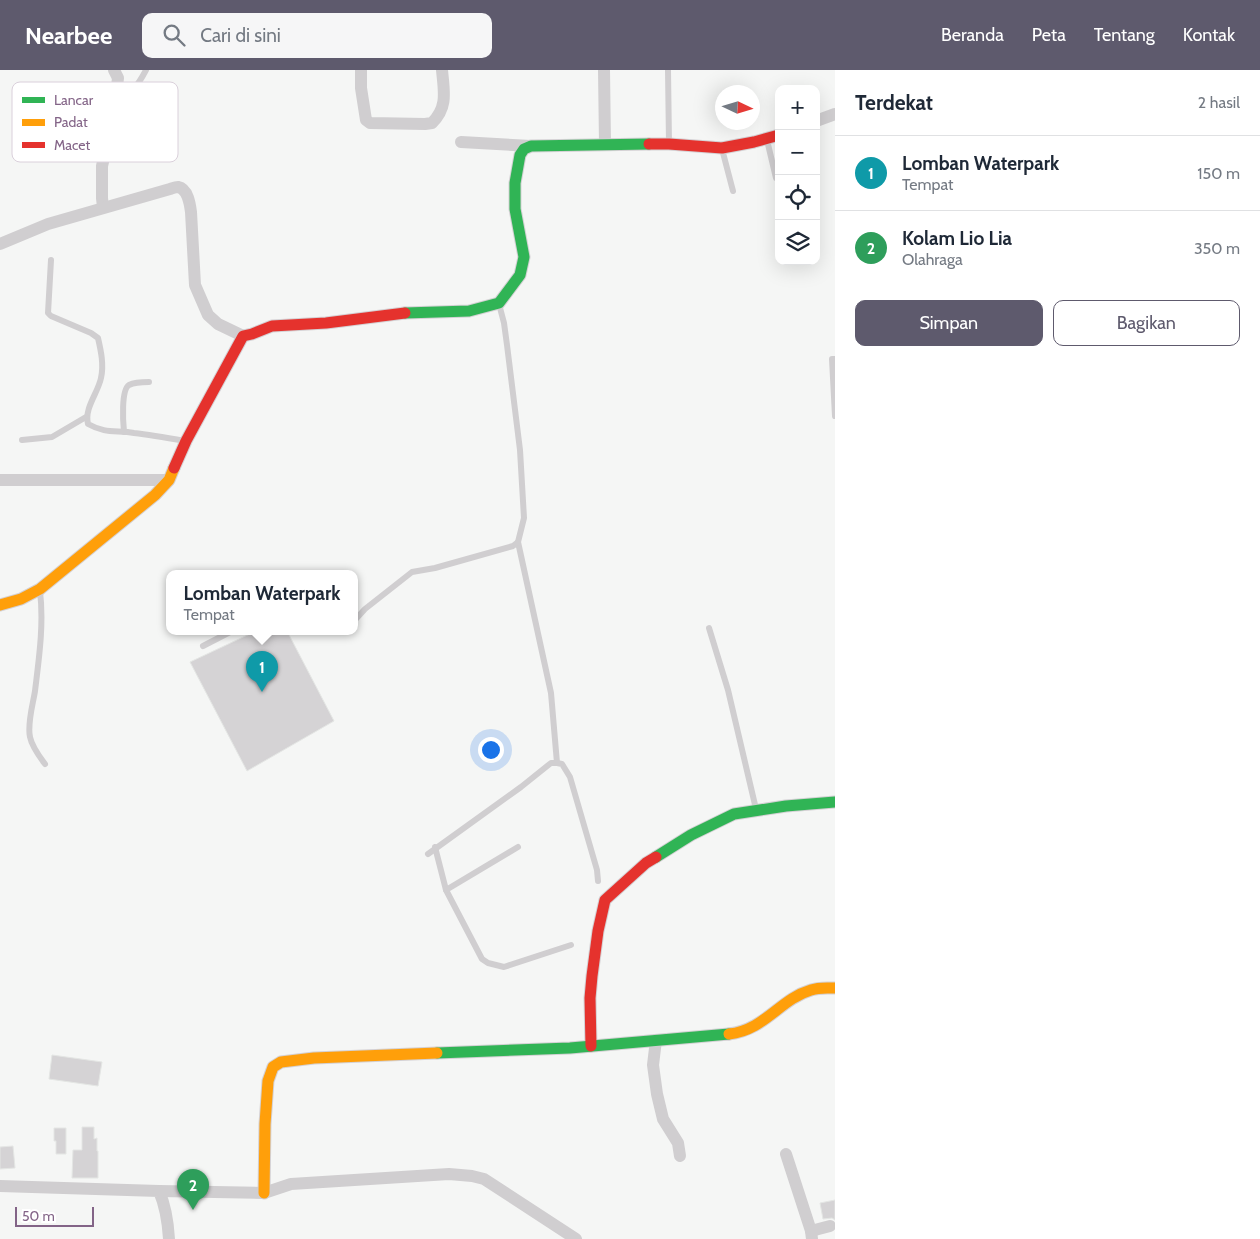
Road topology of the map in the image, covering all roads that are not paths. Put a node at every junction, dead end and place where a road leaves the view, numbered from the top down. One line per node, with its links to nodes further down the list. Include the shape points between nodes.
1 (114, 70): 7 (street)
2 (146, 70): 8 (lane)
3 (361, 70): 4 (street, via 366,120 370,123 425,124 432,123 444,106)
4 (442, 70)
5 (604, 70): 14 (street)
6 (668, 70): 15 (lane)
7 (117, 82)
8 (139, 82)
9 (835, 114): 10 (street)
10 (820, 120)
11 (775, 136): 12 (street)
12 (766, 138): 17 (street); 19 (lane)
13 (462, 142): 16 (street)
14 (605, 144): 15 (street); 16 (street)
15 (669, 144): 17 (street)
16 (531, 146): 24 (street, via 524,148 520,155 515,183 515,209 524,257 520,275)
17 (722, 148): 20 (lane)
18 (103, 162): 21 (street)
19 (775, 175)
20 (733, 191)
21 (103, 207): 22 (street, via 48,224); 25 (street, via 179,187 184,191 191,212 196,285 208,315)
22 (0, 244)
23 (51, 260): 29 (lane, via 48,313 98,338 101,378)
24 (499, 303): 25 (street, via 469,311 413,312 272,326); 35 (lane, via 520,450 524,518)
25 (242, 336): 32 (street)
26 (835, 358): 28 (lane, via 832,359)
27 (150, 382): 30 (lane, via 129,385 125,390 124,432)
28 (835, 416)
29 (86, 417): 30 (lane, via 88,424 95,428); 31 (lane, via 52,437)
30 (131, 432): 32 (lane)
31 (22, 440)
32 (186, 441): 34 (street)
33 (0, 480): 34 (street)
34 (169, 480): 36 (street)
35 (518, 542): 38 (lane, via 412,572); 42 (lane, via 551,693)
36 (40, 589): 37 (street, via 30,596); 43 (lane, via 42,614 29,732)
37 (0, 605)
38 (358, 617)
39 (709, 628): 45 (lane, via 728,690)
40 (224, 635): 41 (lane)
41 (203, 646)
42 (557, 762): 46 (lane, via 551,763); 49 (lane, via 570,777)
43 (45, 764)
44 (835, 802): 45 (street)
45 (757, 810): 54 (street, via 734,814 691,835 646,862 605,900 592,976)
46 (435, 847): 48 (lane); 50 (lane)
47 (518, 847): 50 (lane)
48 (428, 854)
49 (598, 881)
50 (446, 890): 51 (lane, via 482,959 488,963 504,967)
51 (571, 945)
52 (835, 988): 53 (street, via 803,993 756,1025 736,1033)
53 (656, 1040): 54 (street); 56 (street, via 653,1065 657,1094 664,1119 678,1143)
54 (591, 1046): 59 (street, via 281,1062 273,1068 268,1081)
55 (786, 1154): 61 (street)
56 (680, 1156)
57 (0, 1186): 58 (street)
58 (159, 1191): 59 (street); 62 (street, via 165,1206)
59 (264, 1193): 63 (street, via 291,1184 442,1174 472,1176 484,1179)
60 (830, 1226): 61 (street)
61 (812, 1235)
62 (169, 1239)
63 (576, 1239)

